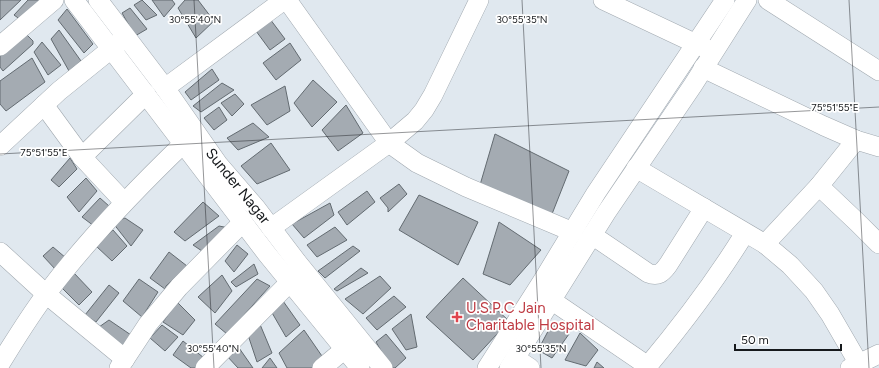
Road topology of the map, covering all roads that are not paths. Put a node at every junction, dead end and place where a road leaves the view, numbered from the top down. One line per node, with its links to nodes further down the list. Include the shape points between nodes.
1 (54, 0): 12 (street)
2 (74, 0): 10 (street)
3 (286, 0): 15 (street); 20 (street)
4 (479, 0): 20 (street, via 424,110)
5 (603, 0): 11 (street)
6 (725, 0): 11 (street)
7 (747, 0): 13 (street)
8 (768, 0): 14 (street)
9 (103, 2): 10 (street, Sunder Nagar)
10 (119, 43): 15 (street, Sunder Nagar); 16 (street); 17 (street)
11 (696, 43): 13 (street); 30 (street)
12 (0, 46)
13 (708, 60): 18 (street); 24 (street)
14 (879, 71)
15 (165, 88): 29 (street, Sunder Nagar, via 218,164)
16 (146, 94): 19 (street); 23 (street)
17 (44, 105): 21 (street); 23 (street)
18 (856, 140): 22 (street); 25 (street)
19 (184, 143): 26 (street); 28 (street)
20 (389, 143): 29 (street); 30 (street, via 405,156 431,170)
21 (0, 146)
22 (879, 147)
23 (82, 157): 26 (street)
24 (636, 168): 27 (street); 32 (street)
25 (819, 186): 33 (street); 34 (street)
26 (124, 202): 37 (street)
27 (704, 208): 31 (street); 32 (street, via 668,265 658,275 648,273)
28 (243, 222): 36 (street); 41 (street, via 179,287 148,324)
29 (271, 228): 49 (street, Sunder Nagar)
30 (572, 232): 50 (street)
31 (745, 233): 33 (street); 45 (street, via 718,277)
32 (592, 235): 38 (street)
33 (765, 244): 44 (street, via 790,265 814,291 830,314)
34 (879, 244)
35 (0, 253): 37 (street)
36 (290, 282): 39 (street); 46 (street)
37 (46, 294): 41 (street); 42 (street)
38 (551, 300): 43 (street); 45 (street)
39 (344, 349): 47 (street); 48 (street)
40 (879, 354): 44 (street)
41 (122, 363)
42 (0, 364)
43 (518, 365)
44 (854, 366)
45 (647, 367)
46 (205, 368)
47 (322, 368)
48 (360, 368)
49 (384, 368)
50 (487, 368)

